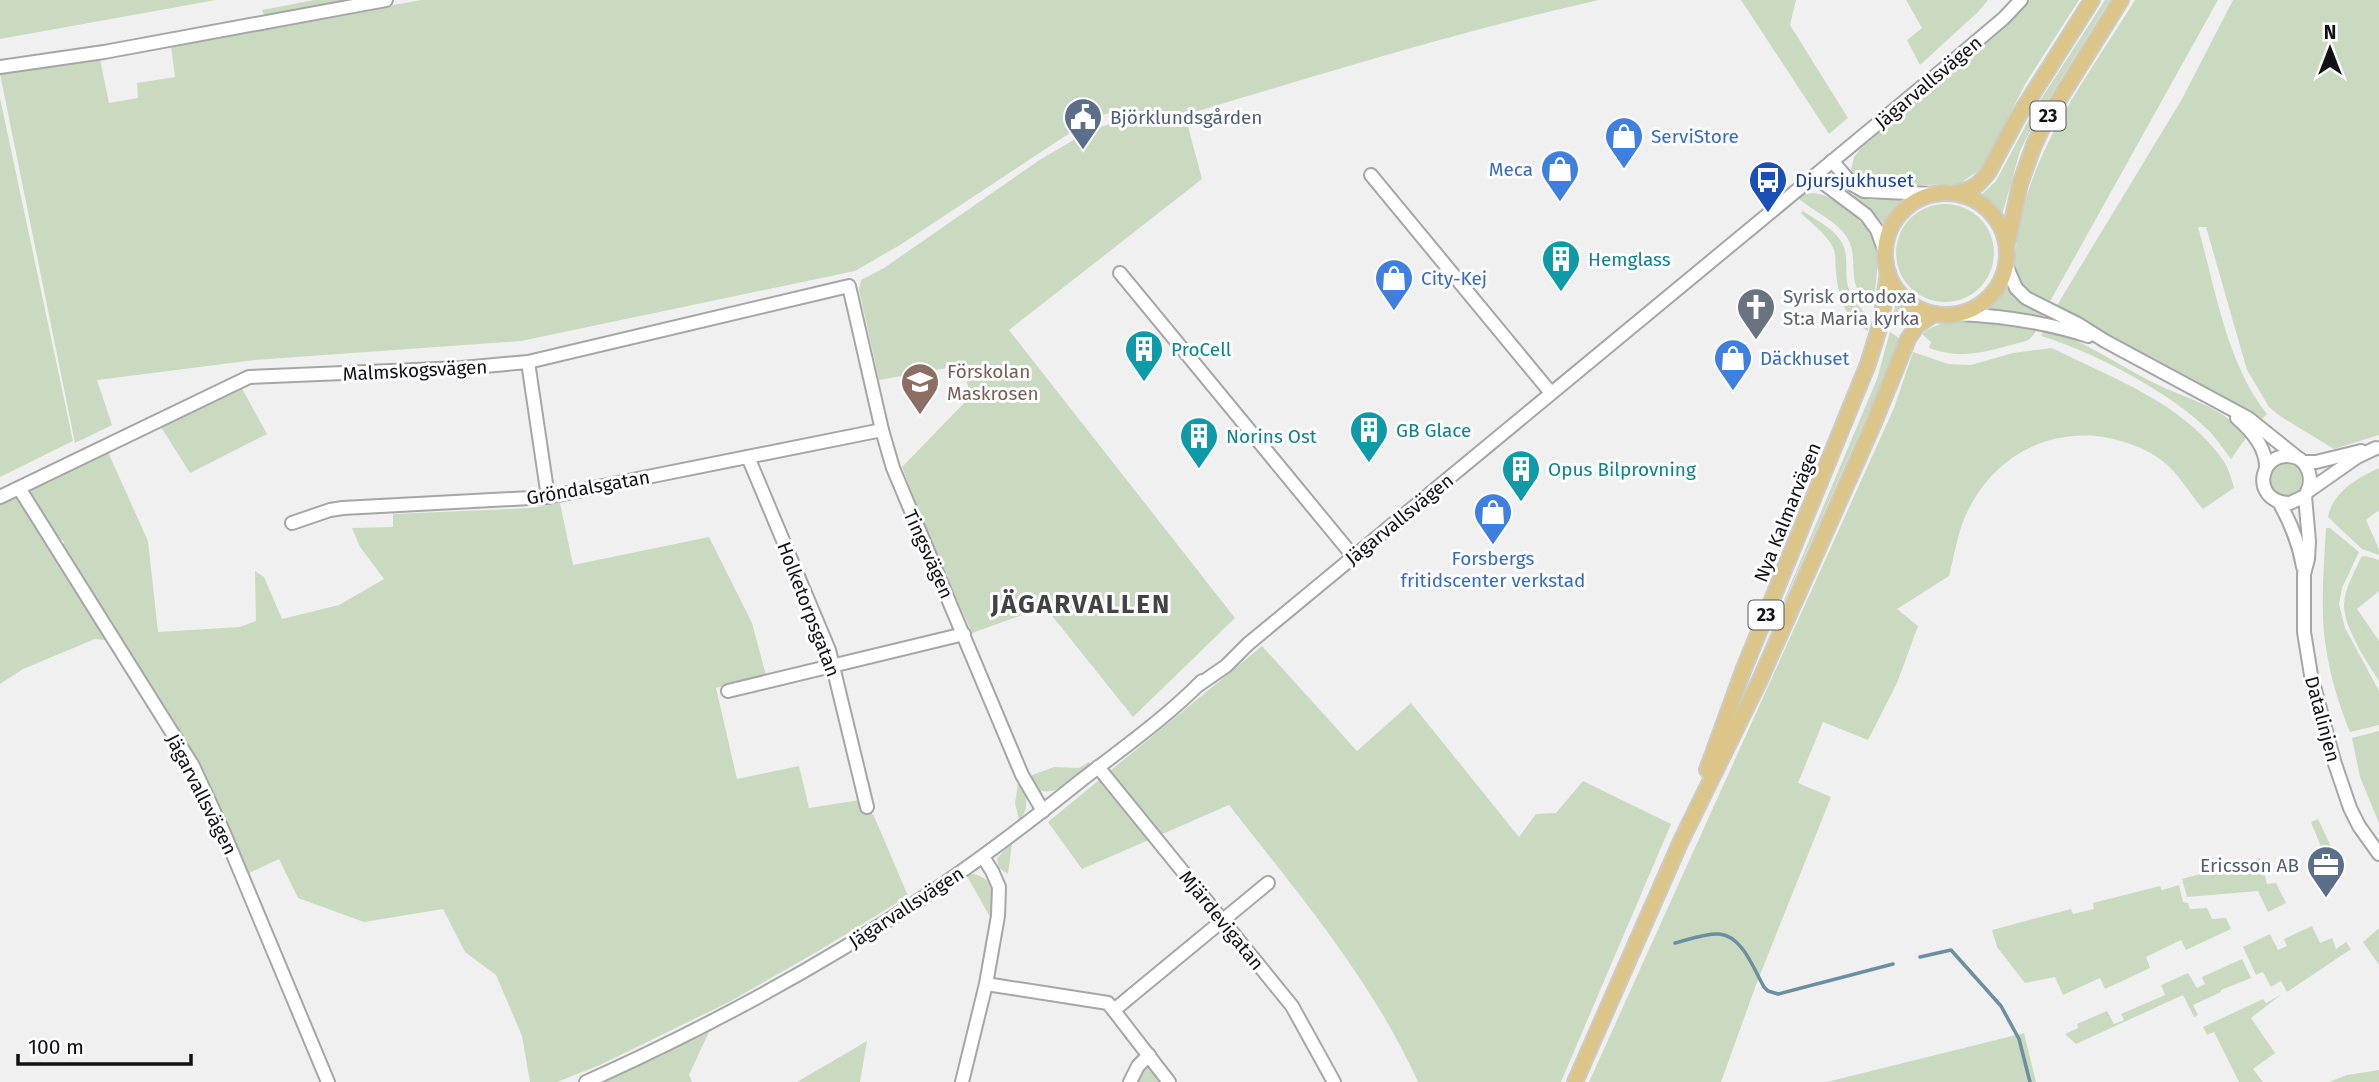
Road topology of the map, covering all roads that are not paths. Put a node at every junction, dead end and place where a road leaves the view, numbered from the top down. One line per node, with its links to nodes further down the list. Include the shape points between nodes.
1 (386, 0): 5 (street)
2 (2021, 0): 6 (street, Jägarvallsvägen)
3 (2092, 0): 9 (main road, 23, via 1988,173 1970,189)
4 (2121, 0): 11 (main road, 23, via 2034,145)
5 (0, 67)
6 (1832, 161): 8 (street, Jägarvallsvägen); 10 (street, via 1864,191)
7 (1371, 175): 21 (street)
8 (1814, 176): 12 (street, via 1866,215); 21 (street, Jägarvallsvägen)
9 (1954, 193): 10 (main road, 23); 11 (main road, 23, via 1990,211)
10 (1933, 194): 12 (main road, 23, via 1913,202 1896,219)
11 (2007, 246): 13 (main road, 23)
12 (1885, 252): 14 (main road, 23)
13 (2006, 265): 18 (main road, 23, via 1994,291); 19 (street, via 2021,294)
14 (1888, 272): 17 (main road, 23, via 1900,295); 42 (main road, Nya Kalmarvägen / 23, via 1881,322 1868,364 1743,671)
15 (1120, 273): 34 (street)
16 (849, 286): 20 (street, Malmskogsvägen); 23 (street, Tingsvägen)
17 (1934, 314): 18 (main road, 23); 42 (main road, Nya Kalmarvägen / 23, via 1908,339 1759,682)
18 (1959, 314): 19 (street, via 2044,323)
19 (2105, 341): 22 (street)
20 (528, 362): 28 (street, Malmskogsvägen, via 249,377); 31 (street)
21 (1551, 393): 34 (street, Jägarvallsvägen)
22 (2214, 401): 26 (street, via 2259,425); 27 (street, via 2253,434 2265,454)
23 (882, 430): 25 (street, Gröndalsgatan); 36 (street, Tingsvägen, via 898,483)
24 (2378, 447): 26 (street, via 2316,462); 29 (street)
25 (748, 457): 31 (street, Gröndalsgatan); 37 (street, Holketorpsgatan)
26 (2301, 461): 27 (street, via 2281,456); 29 (street, via 2311,480)
27 (2266, 467): 32 (street, via 2264,488)
28 (19, 488): 30 (street, Malmskogsvägen); 50 (street, Jägarvallsvägen, via 192,766)
29 (2306, 494): 32 (street, via 2290,503); 35 (street, Datalinjen, via 2309,541)
30 (0, 497)
31 (548, 497): 33 (street, Gröndalsgatan, via 343,508)
32 (2279, 502): 35 (street, Datalinjen, via 2299,546)
33 (292, 523)
34 (1353, 556): 39 (street, Jägarvallsvägen)
35 (2304, 574): 43 (street, Datalinjen, via 2307,655 2325,729 2350,808)
36 (964, 635): 37 (street); 41 (street, Tingsvägen, via 1022,775)
37 (834, 666): 38 (street); 40 (street, Holketorpsgatan)
38 (728, 691)
39 (1098, 767): 41 (street, Jägarvallsvägen); 46 (street, Mjärdevigatan)
40 (867, 807)
41 (1043, 811): 44 (street, Jägarvallsvägen)
42 (1681, 841): 56 (main road, Nya Kalmarvägen / 23)
43 (2379, 854)
44 (983, 857): 47 (street, via 996,880 999,899); 51 (street, Jägarvallsvägen, via 823,960)
45 (1268, 883): 46 (street)
46 (1223, 921): 48 (street); 55 (street, Mjärdevigatan, via 1296,1012)
47 (986, 984): 48 (street, via 1108,1003); 52 (street)
48 (1114, 1010): 49 (street)
49 (1149, 1055): 53 (street); 54 (street)
50 (328, 1082)
51 (586, 1082)
52 (962, 1082)
53 (1130, 1082)
54 (1168, 1082)
55 (1334, 1082)
56 (1575, 1082)

